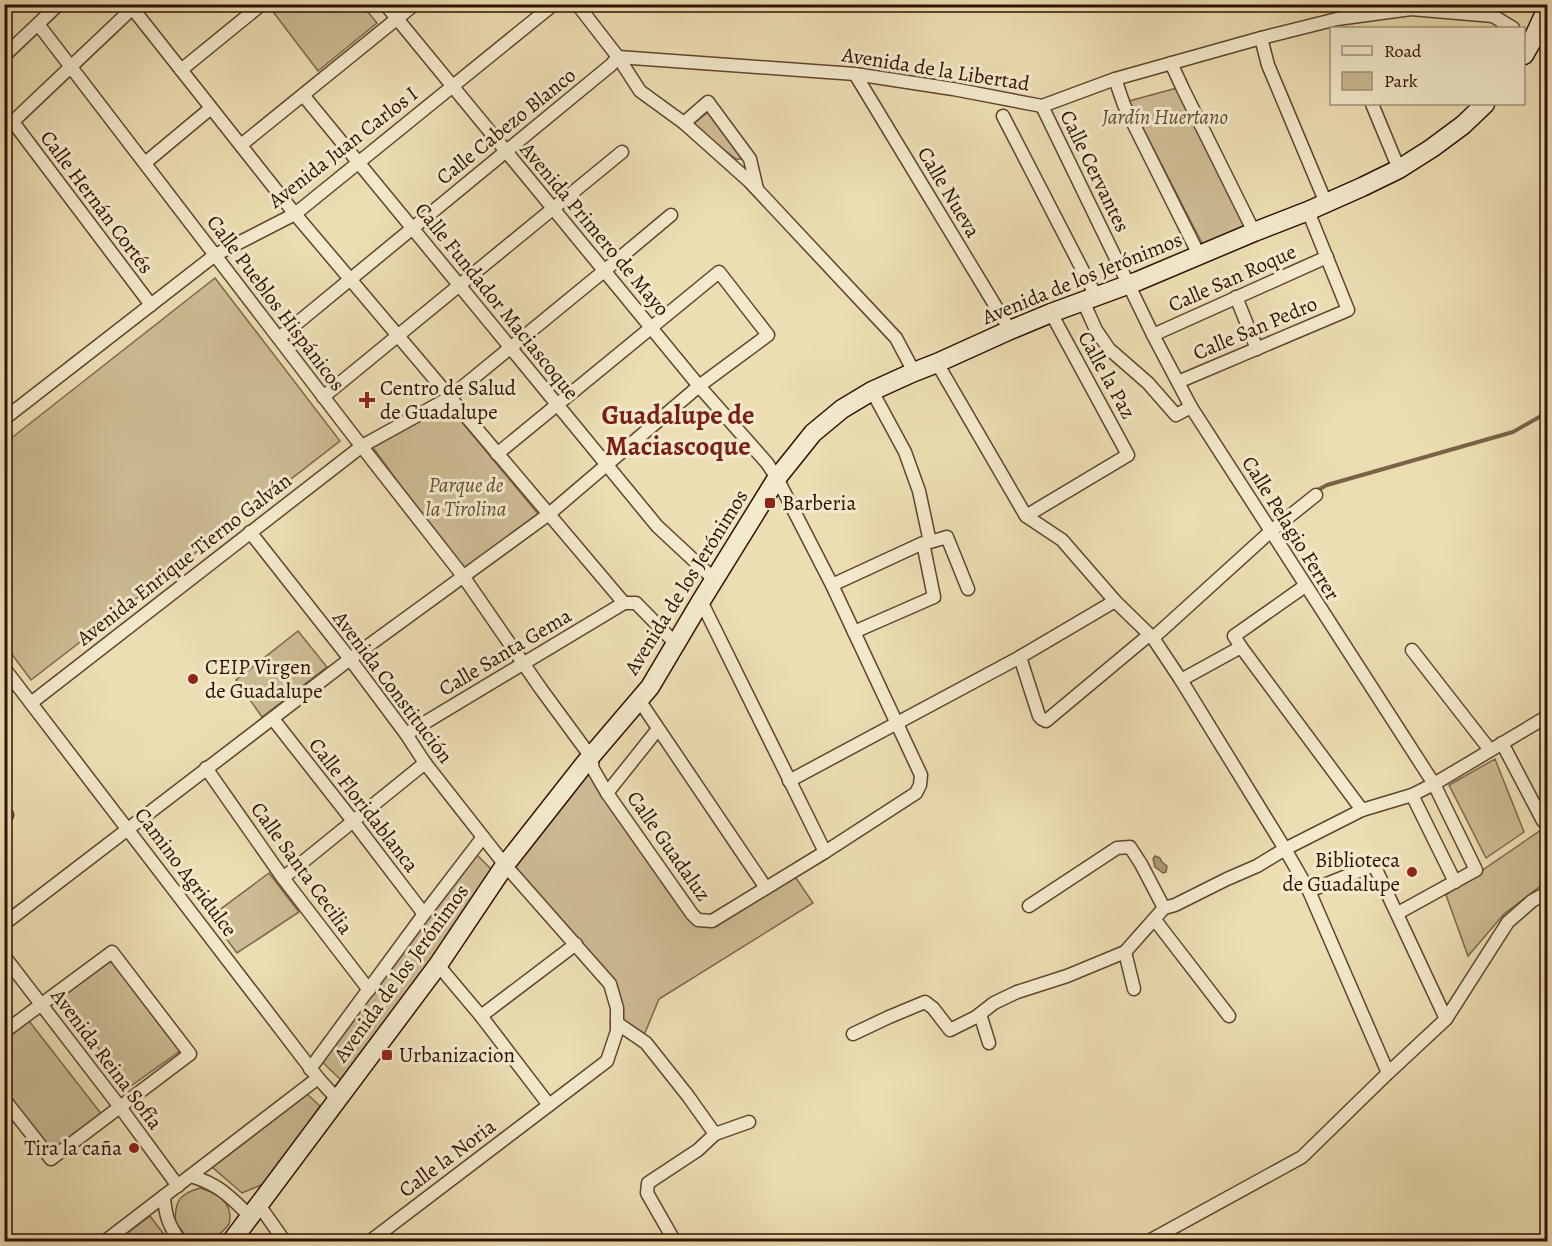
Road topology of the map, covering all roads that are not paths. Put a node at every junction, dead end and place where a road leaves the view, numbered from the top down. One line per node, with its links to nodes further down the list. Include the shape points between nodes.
1 (59, 4): 10 (street)
2 (262, 4): 19 (street)
3 (385, 4): 9 (street, Avenida Primero de Mayo)
4 (415, 4): 9 (street)
5 (554, 4): 22 (street, Avenida Juan Carlos I)
6 (577, 4): 16 (street)
7 (1548, 6): 14 (main road)
8 (135, 7): 18 (street); 19 (street)
9 (397, 20): 22 (street, Avenida Primero de Mayo); 23 (street)
10 (38, 24): 15 (street); 18 (street, Calle Pueblos Hispánicos)
11 (1339, 24): 12 (street, Avenida de la Libertad, via 1411,9 1493,16); 13 (street, Avenida de la Libertad)
12 (1511, 27)
13 (1261, 38): 17 (street, Avenida de la Libertad); 38 (street, via 1268,65)
14 (1526, 44)
15 (4, 56)
16 (618, 57): 20 (street, Avenida de la Libertad); 29 (street, via 640,91); 32 (street, Calle Cabezo Blanco)
17 (1171, 63): 21 (street, Avenida de la Libertad); 44 (street)
18 (71, 67): 30 (street); 34 (street, Calle Pueblos Hispánicos)
19 (182, 70): 27 (street)
20 (855, 74): 26 (street, Avenida de la Libertad); 57 (street, Calle Nueva)
21 (1114, 79): 26 (street, Avenida de la Libertad); 46 (street)
22 (453, 87): 32 (street, Avenida Primero de Mayo); 35 (street, Avenida Juan Carlos I)
23 (303, 95): 31 (street); 35 (street, Calle Fundador Maciascoque)
24 (1371, 105): 36 (street)
25 (1484, 105): 36 (main road, Avenida de los Jerónimos, via 1463,125)
26 (1042, 106): 50 (street, Calle Cervantes)
27 (211, 108): 31 (street); 34 (street)
28 (1003, 116): 53 (street)
29 (684, 123): 37 (street); 37 (street, via 708,102 750,159)
30 (9, 126): 54 (street, Calle Hernán Cortés)
31 (241, 145): 41 (street)
32 (506, 152): 39 (street, Avenida Primero de Mayo); 43 (street, Calle Cabezo Blanco)
33 (622, 152): 39 (street)
34 (145, 163): 45 (street, Calle Pueblos Hispánicos)
35 (359, 163): 41 (street, Avenida Juan Carlos I); 43 (street, Calle Fundador Maciascoque)
36 (1399, 169): 38 (main road, Avenida de los Jerónimos)
37 (758, 191): 64 (street, via 896,338)
38 (1326, 203): 40 (main road, Avenida de los Jerónimos)
39 (553, 209): 48 (street, Avenida Primero de Mayo); 51 (street)
40 (1308, 211): 44 (main road, Avenida de los Jerónimos); 47 (street)
41 (295, 214): 45 (street, Avenida Juan Carlos I); 49 (street)
42 (670, 215): 48 (street, Avenida Enrique Tierno Galván)
43 (413, 228): 49 (street, Calle Cabezo Blanco); 51 (street, Calle Fundador Maciascoque)
44 (1254, 232): 46 (main road, Avenida de los Jerónimos)
45 (215, 255): 54 (street, Avenida Juan Carlos I); 60 (street, Calle Pueblos Hispánicos)
46 (1199, 255): 50 (main road, Avenida de los Jerónimos)
47 (1327, 257): 52 (street, Calle San Roque); 62 (street, Calle San Pedro, via 1348,310)
48 (604, 271): 56 (street, Avenida Primero de Mayo); 61 (street, Avenida Enrique Tierno Galván)
49 (350, 280): 59 (street); 60 (street, Calle Cabezo Blanco)
50 (1129, 284): 53 (main road, Avenida de los Jerónimos); 58 (street, Calle Pelagio Ferrer)
51 (459, 285): 59 (street); 61 (street, Calle Fundador Maciascoque)
52 (1236, 297): 58 (street, Calle San Roque); 62 (street)
53 (1089, 299): 55 (main road, Avenida de los Jerónimos); 71 (street, via 1096,330 1109,349 1148,383 1176,415)
54 (151, 305): 72 (street, Avenida Juan Carlos I)
55 (1051, 313): 57 (main road, Avenida de los Jerónimos); 79 (street, Calle la Paz, via 1128,455)
56 (651, 328): 66 (street, Avenida Primero de Mayo); 66 (street, via 719,273 768,334); 70 (street)
57 (1010, 330): 63 (main road, Avenida de los Jerónimos)
58 (1153, 335): 65 (street, Calle Pelagio Ferrer)
59 (397, 336): 68 (street); 69 (street)
60 (279, 339): 68 (street, Calle Pueblos Hispánicos)
61 (510, 348): 69 (street, Avenida Enrique Tierno Galván); 70 (street, Calle Fundador Maciascoque)
62 (1257, 349): 65 (street, Calle San Pedro)
63 (937, 363): 64 (main road, Avenida de los Jerónimos); 79 (street)
64 (914, 372): 67 (main road, Avenida de los Jerónimos)
65 (1178, 382): 71 (street, Calle Pelagio Ferrer)
66 (699, 386): 75 (street); 76 (street, Avenida Primero de Mayo)
67 (872, 391): 76 (main road, Avenida de los Jerónimos, via 813,433); 82 (street, via 906,452 919,491)
68 (323, 397): 73 (street, Calle Pueblos Hispánicos)
69 (449, 398): 73 (street, Avenida Enrique Tierno Galván); 74 (street)
70 (557, 405): 74 (street); 75 (street, Calle Fundador Maciascoque)
71 (1191, 407): 80 (street, Calle Pelagio Ferrer)
72 (4, 419)
73 (362, 446): 81 (street, Avenida Enrique Tierno Galván); 83 (street, Calle Pueblos Hispánicos)
74 (497, 454): 78 (street)
75 (606, 465): 78 (street); 84 (street, Calle Fundador Maciascoque, via 657,526)
76 (777, 478): 84 (main road, Avenida de los Jerónimos); 85 (street, Avenida Primero de Mayo)
77 (1316, 495): 80 (street)
78 (549, 514): 83 (street); 90 (street)
79 (1026, 516): 88 (street, via 1062,540)
80 (1271, 531): 86 (street, Calle Pelagio Ferrer); 92 (street)
81 (250, 532): 97 (street, Avenida Constitución); 102 (street, Avenida Enrique Tierno Galván)
82 (926, 543): 85 (street); 87 (street, via 947,537); 91 (street, via 934,597)
83 (463, 576): 97 (street); 98 (street, Calle Pueblos Hispánicos)
84 (715, 580): 89 (main road, Avenida de los Jerónimos)
85 (832, 585): 91 (street, Avenida Primero de Mayo)
86 (1305, 586): 94 (street, via 1234,636); 114 (street, Calle Pelagio Ferrer)
87 (968, 589)
88 (1115, 600): 92 (street); 96 (street)
89 (701, 601): 93 (main road, Avenida de los Jerónimos); 113 (street)
90 (624, 603): 93 (street, via 636,603); 98 (street, Calle Santa Gema)
91 (854, 632): 105 (street, Avenida Primero de Mayo)
92 (1151, 637): 96 (street, via 1046,721 1039,716); 100 (street)
93 (676, 644): 101 (main road, Avenida de los Jerónimos)
94 (1241, 647): 100 (street); 117 (street)
95 (1412, 650): 109 (street)
96 (1020, 657): 105 (street)
97 (350, 659): 104 (street); 107 (street, Avenida Constitución)
98 (524, 664): 107 (street, Calle Santa Gema); 110 (street, Calle Guadaluz)
99 (4, 668): 102 (street, Camino Agridulce)
100 (1181, 680): 124 (street)
101 (639, 700): 106 (street); 110 (main road, Avenida de los Jerónimos)
102 (31, 703): 122 (street, Camino Agridulce)
103 (1548, 716): 108 (street)
104 (273, 719): 112 (street); 120 (street, Calle Floridablanca)
105 (897, 723): 113 (street); 125 (street, Avenida Primero de Mayo, via 921,775 916,794)
106 (658, 729): 115 (street); 129 (street)
107 (406, 734): 111 (street, Avenida Constitución)
108 (1502, 743): 109 (street); 121 (street)
109 (1490, 750): 114 (street)
110 (591, 757): 115 (street, Calle Guadaluz, via 593,769); 126 (main road, Avenida de los Jerónimos)
111 (425, 763): 120 (street); 123 (street, Avenida Constitución)
112 (206, 768): 122 (street); 127 (street, Calle Santa Cecilia)
113 (789, 781): 125 (street)
114 (1434, 784): 116 (street); 128 (street, Calle Pelagio Ferrer, via 1476,870)
115 (608, 793): 129 (street, Calle Guadaluz, via 698,920 719,918)
116 (1412, 795): 117 (street); 128 (street)
117 (1362, 810): 124 (street)
118 (4, 812): 119 (street)
119 (4, 816)
120 (353, 821): 127 (street); 135 (street, Calle Floridablanca)
121 (1543, 821)
122 (128, 829): 137 (street); 154 (street, Camino Agridulce)
123 (483, 837): 126 (street, Avenida Constitución); 135 (street, Avenida de los Jerónimos)
124 (1285, 849): 130 (street); 133 (street, via 1257,866)
125 (825, 852): 129 (street, Avenida Primero de Mayo)
126 (505, 865): 138 (street, Avenida Constitución); 141 (main road, Avenida de los Jerónimos)
127 (283, 878): 143 (street, Calle Santa Cecilia)
128 (1455, 882): 134 (street)
129 (766, 888)
130 (1309, 891): 134 (street, via 1374,865); 153 (street)
131 (1548, 892): 148 (street, via 1508,922)
132 (1029, 906): 133 (street, via 1117,848 1130,847)
133 (1164, 908): 136 (street)
134 (1398, 913): 148 (street)
135 (424, 914): 143 (street, Avenida de los Jerónimos)
136 (1155, 920): 139 (street); 147 (street)
137 (4, 924)
138 (576, 944): 146 (street); 149 (street, Avenida Constitución, via 610,984)
139 (1125, 952): 142 (street); 145 (street, via 1017,992)
140 (4, 956): 144 (street, Avenida Reina Sofía)
141 (438, 965): 146 (street); 155 (main road, Avenida de los Jerónimos)
142 (1134, 989)
143 (369, 990): 154 (street, Avenida de los Jerónimos)
144 (42, 1004): 150 (street); 158 (street, Avenida Reina Sofía); 158 (street, via 112,952 190,1054)
145 (980, 1014): 151 (street, via 950,1030 925,1002); 152 (street)
146 (481, 1016): 157 (street)
147 (1229, 1016)
148 (1446, 1019): 153 (street)
149 (617, 1023): 157 (street, Calle la Noria, via 607,1061); 160 (street, via 646,1043)
150 (4, 1032)
151 (853, 1034)
152 (989, 1043)
153 (1388, 1073): 173 (street, via 1302,1157)
154 (314, 1074): 155 (street, Camino Agridulce); 161 (street, Avenida de los Jerónimos)
155 (337, 1098): 164 (main road, Avenida de los Jerónimos)
156 (4, 1099): 158 (street, via 51,1159)
157 (549, 1105): 171 (street, Calle la Noria)
158 (120, 1107): 162 (street, Avenida Reina Sofía)
159 (749, 1122): 160 (street)
160 (715, 1134): 172 (street, via 648,1183 647,1193)
161 (191, 1176): 162 (street, Avenida de los Jerónimos); 164 (street, via 216,1185)
162 (178, 1186): 163 (street, Avenida de los Jerónimos)
163 (164, 1196): 167 (street, Avenida de los Jerónimos); 168 (street, via 165,1212)
164 (254, 1211): 169 (main road, Avenida de los Jerónimos); 170 (street)
165 (4, 1236): 166 (street)
166 (9, 1242)
167 (104, 1242)
168 (182, 1242)
169 (231, 1242)
170 (285, 1242)
171 (369, 1242)
172 (675, 1242)
173 (1147, 1242)

